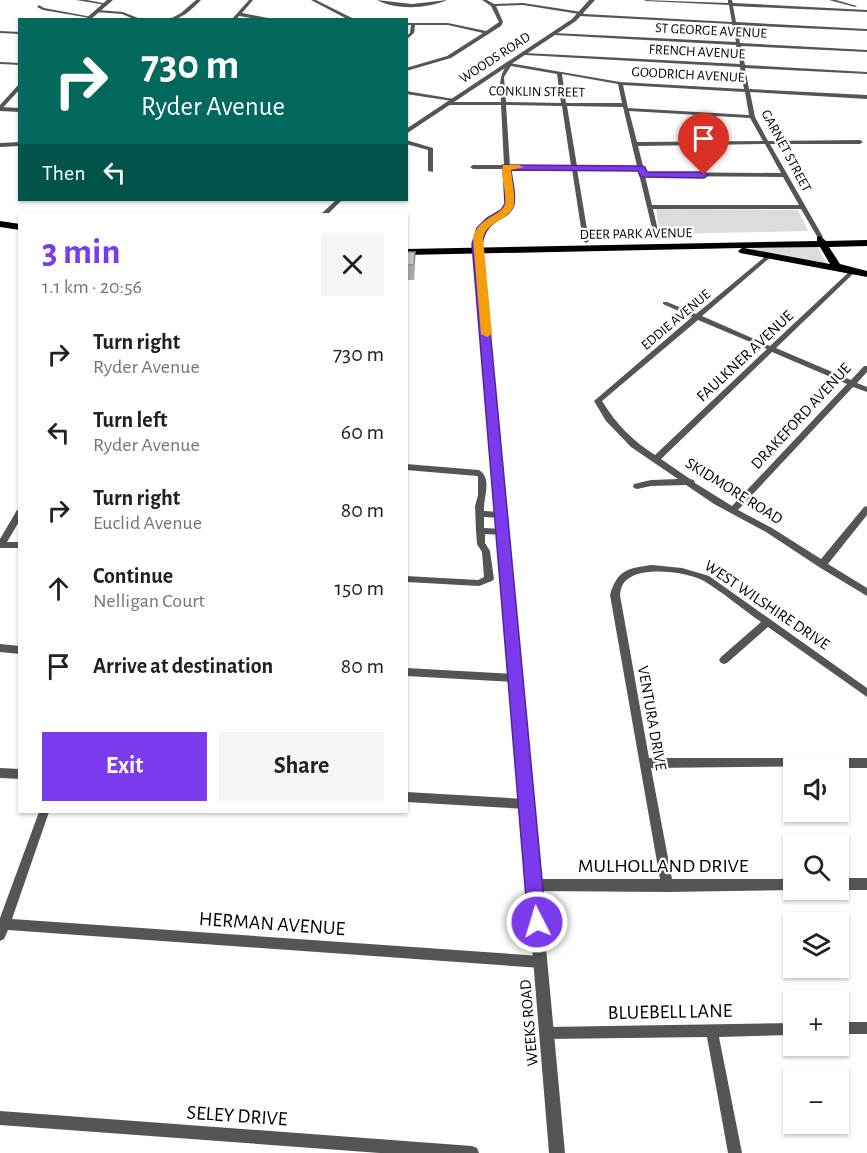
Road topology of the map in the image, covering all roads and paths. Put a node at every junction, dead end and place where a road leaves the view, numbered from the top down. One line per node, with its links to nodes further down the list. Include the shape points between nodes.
1 (78, 0): 11 (street)
2 (199, 0): 21 (street)
3 (251, 0): 17 (street)
4 (313, 0): 24 (street)
5 (379, 0): 6 (street, via 398,4)
6 (445, 0)
7 (484, 0): 13 (street)
8 (592, 0): 18 (street, WOODS ROAD)
9 (646, 0): 12 (street)
10 (831, 0): 15 (street)
11 (108, 2): 16 (street)
12 (730, 2): 15 (street); 25 (street, GARNET STREET)
13 (493, 5): 18 (street, via 531,5); 31 (street, via 501,22)
14 (39, 6): 19 (street)
15 (867, 10)
16 (98, 11): 19 (street); 20 (street)
17 (238, 14): 22 (street); 23 (street)
18 (580, 14): 25 (street); 32 (street, WOODS ROAD)
19 (88, 18)
20 (136, 18)
21 (175, 18)
22 (235, 18)
23 (263, 18)
24 (350, 18)
25 (735, 23): 28 (street); 34 (street, GARNET STREET)
26 (408, 24): 27 (street)
27 (413, 24): 31 (street, via 448,24); 33 (street)
28 (867, 30)
29 (0, 32): 30 (street)
30 (18, 33)
31 (487, 33): 41 (street, via 449,57)
32 (554, 34): 34 (street, ST GEORGE AVENUE); 36 (street, WOODS ROAD)
33 (408, 37)
34 (739, 44): 35 (street, ST GEORGE AVENUE); 40 (street, GARNET STREET)
35 (867, 51)
36 (525, 54): 39 (street, WOODS ROAD); 40 (street, FRENCH AVENUE)
37 (0, 63): 38 (street)
38 (18, 64)
39 (509, 64): 42 (street, GOODRICH AVENUE); 49 (street, WOODS ROAD); 50 (street, via 502,77)
40 (744, 66): 43 (street, FRENCH AVENUE); 46 (street, GARNET STREET)
41 (408, 69)
42 (559, 73): 44 (street, GOODRICH AVENUE); 51 (street)
43 (867, 73)
44 (620, 83): 46 (street, GOODRICH AVENUE); 52 (street)
45 (18, 87): 53 (street)
46 (748, 90): 48 (street, GOODRICH AVENUE); 55 (street, GARNET STREET)
47 (408, 92): 49 (street, CONKLIN STREET)
48 (867, 97)
49 (450, 102): 50 (street, CONKLIN STREET); 56 (street, WOODS ROAD)
50 (503, 104): 51 (street, CONKLIN STREET); 64 (street)
51 (564, 104): 52 (street, CONKLIN STREET); 65 (street)
52 (626, 107): 55 (street, CONKLIN STREET); 60 (street)
53 (0, 109): 54 (street)
54 (18, 110)
55 (752, 117): 61 (street, GARNET STREET)
56 (408, 131)
57 (860, 142): 61 (street)
58 (408, 143): 66 (street, via 431,149)
59 (18, 144): 62 (street)
60 (636, 144): 61 (street); 67 (street)
61 (767, 144): 68 (street, GARNET STREET)
62 (0, 145)
63 (472, 167): 64 (street)
64 (506, 167): 65 (street); 84 (street, via 509,204 505,212 480,230)
65 (574, 168): 67 (street); 79 (street)
66 (431, 171)
67 (642, 171): 68 (street); 70 (street)
68 (784, 175): 71 (street, GARNET STREET)
69 (338, 201): 72 (street)
70 (651, 207): 71 (street); 78 (street)
71 (802, 207): 80 (street, GARNET STREET)
72 (325, 213)
73 (0, 217): 74 (main road)
74 (18, 219)
75 (10, 226): 76 (main road)
76 (0, 230)
77 (867, 235): 80 (main road, DEER PARK AVENUE)
78 (657, 239): 79 (main road, DEER PARK AVENUE); 80 (main road, DEER PARK AVENUE)
79 (586, 241): 84 (main road, DEER PARK AVENUE)
80 (821, 241): 82 (main road, DEER PARK AVENUE); 83 (main road, DEER PARK AVENUE); 87 (main road, via 836,266)
81 (408, 243): 84 (main road, DEER PARK AVENUE)
82 (867, 243)
83 (706, 246): 84 (main road, DEER PARK AVENUE); 86 (main road)
84 (478, 248): 85 (main road, DEER PARK AVENUE); 104 (street, WEEKS ROAD)
85 (408, 252)
86 (769, 256): 87 (main road); 90 (street, EDDIE AVENUE)
87 (853, 272): 88 (main road); 91 (street, FAULKNER AVENUE)
88 (867, 274)
89 (665, 303): 90 (street)
90 (698, 317): 91 (street); 95 (street, EDDIE AVENUE)
91 (772, 349): 93 (street); 96 (street, FAULKNER AVENUE)
92 (867, 368): 93 (street, DRAKEFORD AVENUE)
93 (852, 384): 94 (street); 101 (street, DRAKEFORD AVENUE)
94 (867, 390)
95 (598, 401): 96 (street, SKIDMORE ROAD, via 634,445)
96 (656, 459): 98 (street, SKIDMORE ROAD)
97 (408, 467): 102 (street, via 479,473)
98 (691, 482): 99 (street); 101 (street, SKIDMORE ROAD)
99 (637, 486)
100 (867, 509): 109 (street)
101 (733, 510): 109 (street, SKIDMORE ROAD)
102 (479, 514): 104 (street); 105 (street)
103 (18, 515): 107 (street)
104 (501, 515): 106 (street, WEEKS ROAD)
105 (480, 531): 106 (street); 111 (street, via 489,579)
106 (503, 532): 118 (street, WEEKS ROAD)
107 (1, 545): 108 (street)
108 (18, 545)
109 (822, 565): 112 (street, SKIDMORE ROAD)
110 (640, 569): 113 (street, WEST WILSHIRE DRIVE, via 692,572 706,578); 120 (street, VENTURA DRIVE, via 621,577 615,585 615,595)
111 (408, 579)
112 (867, 593)
113 (766, 623): 116 (street); 119 (street, WEST WILSHIRE DRIVE)
114 (0, 648): 115 (street)
115 (18, 650)
116 (723, 660)
117 (408, 672): 118 (street)
118 (516, 678): 125 (street, WEEKS ROAD)
119 (867, 693)
120 (646, 763): 121 (street); 131 (street, VENTURA DRIVE)
121 (867, 764)
122 (0, 772): 123 (street)
123 (18, 774)
124 (408, 797): 125 (street)
125 (526, 804): 129 (street, WEEKS ROAD)
126 (44, 813): 132 (street)
127 (849, 884): 128 (street)
128 (867, 884)
129 (533, 885): 131 (street, MULHOLLAND DRIVE); 133 (street, WEEKS ROAD)
130 (783, 885): 131 (street, MULHOLLAND DRIVE)
131 (667, 886)
132 (1, 928): 133 (street, HERMAN AVENUE)
133 (540, 962): 138 (street, WEEKS ROAD)
134 (849, 1028): 135 (street)
135 (867, 1028)
136 (783, 1029): 137 (street, BLUEBELL LANE)
137 (712, 1031): 138 (street, BLUEBELL LANE); 142 (street)
138 (547, 1033): 141 (street, WEEKS ROAD)
139 (0, 1118): 140 (street, SELEY DRIVE)
140 (472, 1153)
141 (557, 1153)
142 (735, 1153)

